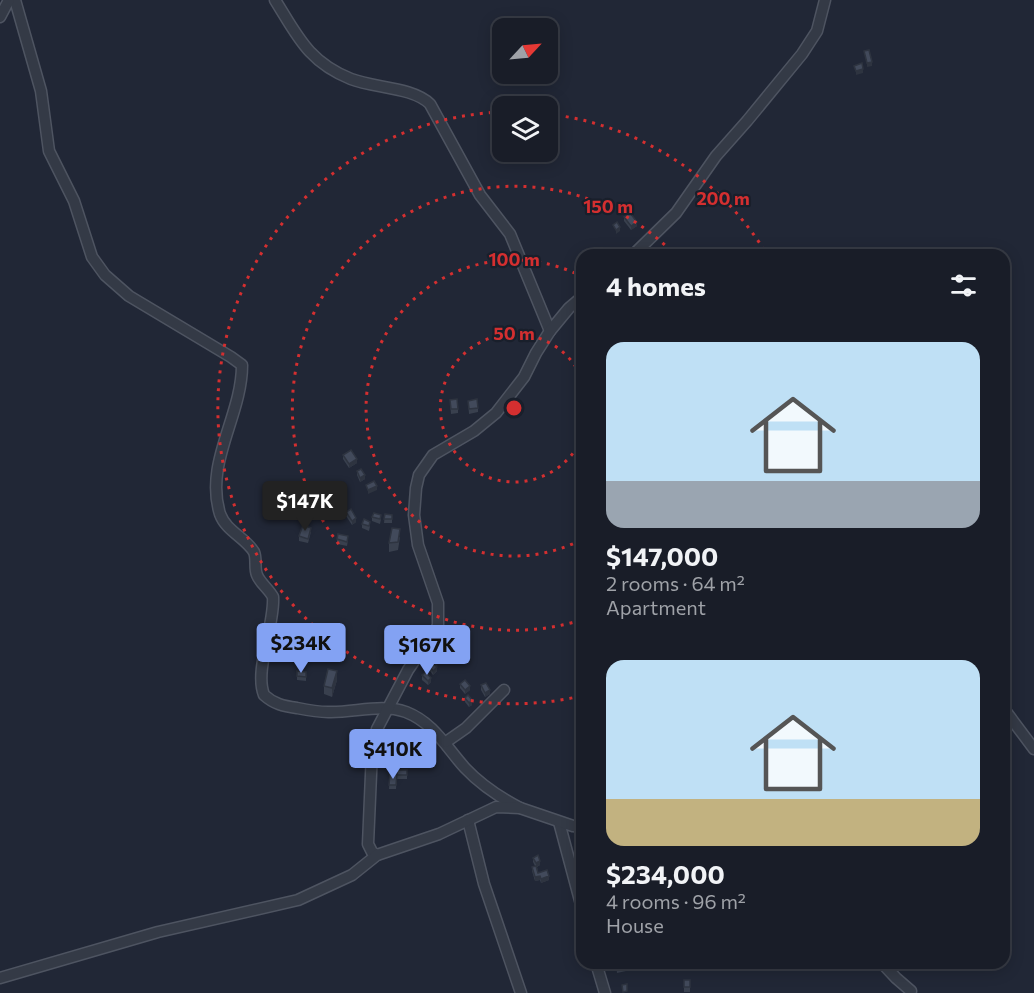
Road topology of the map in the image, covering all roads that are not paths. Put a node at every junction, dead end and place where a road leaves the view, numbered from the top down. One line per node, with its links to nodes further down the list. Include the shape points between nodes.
1 (9, 0): 5 (street)
2 (15, 0): 10 (street, via 42,91 48,147 74,201 98,266 129,296 242,365 237,407 216,486 222,519 252,550 256,575 273,597 261,678 264,695 276,704 319,711)
3 (275, 0): 8 (street, via 302,44 334,71 369,84 418,94 430,104 480,195 510,234)
4 (825, 0): 6 (street, via 817,31 802,54 716,156 676,213)
5 (0, 17)
6 (639, 249)
7 (576, 302): 8 (street)
8 (550, 331): 10 (street, via 524,377 496,413 433,455 419,475 416,525 423,561 438,603 438,626)
9 (504, 690): 12 (street)
10 (386, 709): 12 (street, via 424,721); 18 (street, via 372,751 368,844)
11 (1010, 717): 13 (street)
12 (446, 742): 14 (street, via 466,768 502,799)
13 (1034, 749)
14 (520, 808): 15 (street, via 496,807); 16 (street)
15 (468, 820): 18 (street); 24 (street, via 484,884)
16 (559, 822): 17 (street); 19 (street)
17 (576, 826)
18 (377, 855): 22 (street, via 352,875 298,900 158,932)
19 (576, 886)
20 (598, 969): 25 (street)
21 (888, 969): 23 (street)
22 (0, 978)
23 (911, 991)
24 (520, 993)
25 (604, 993)

